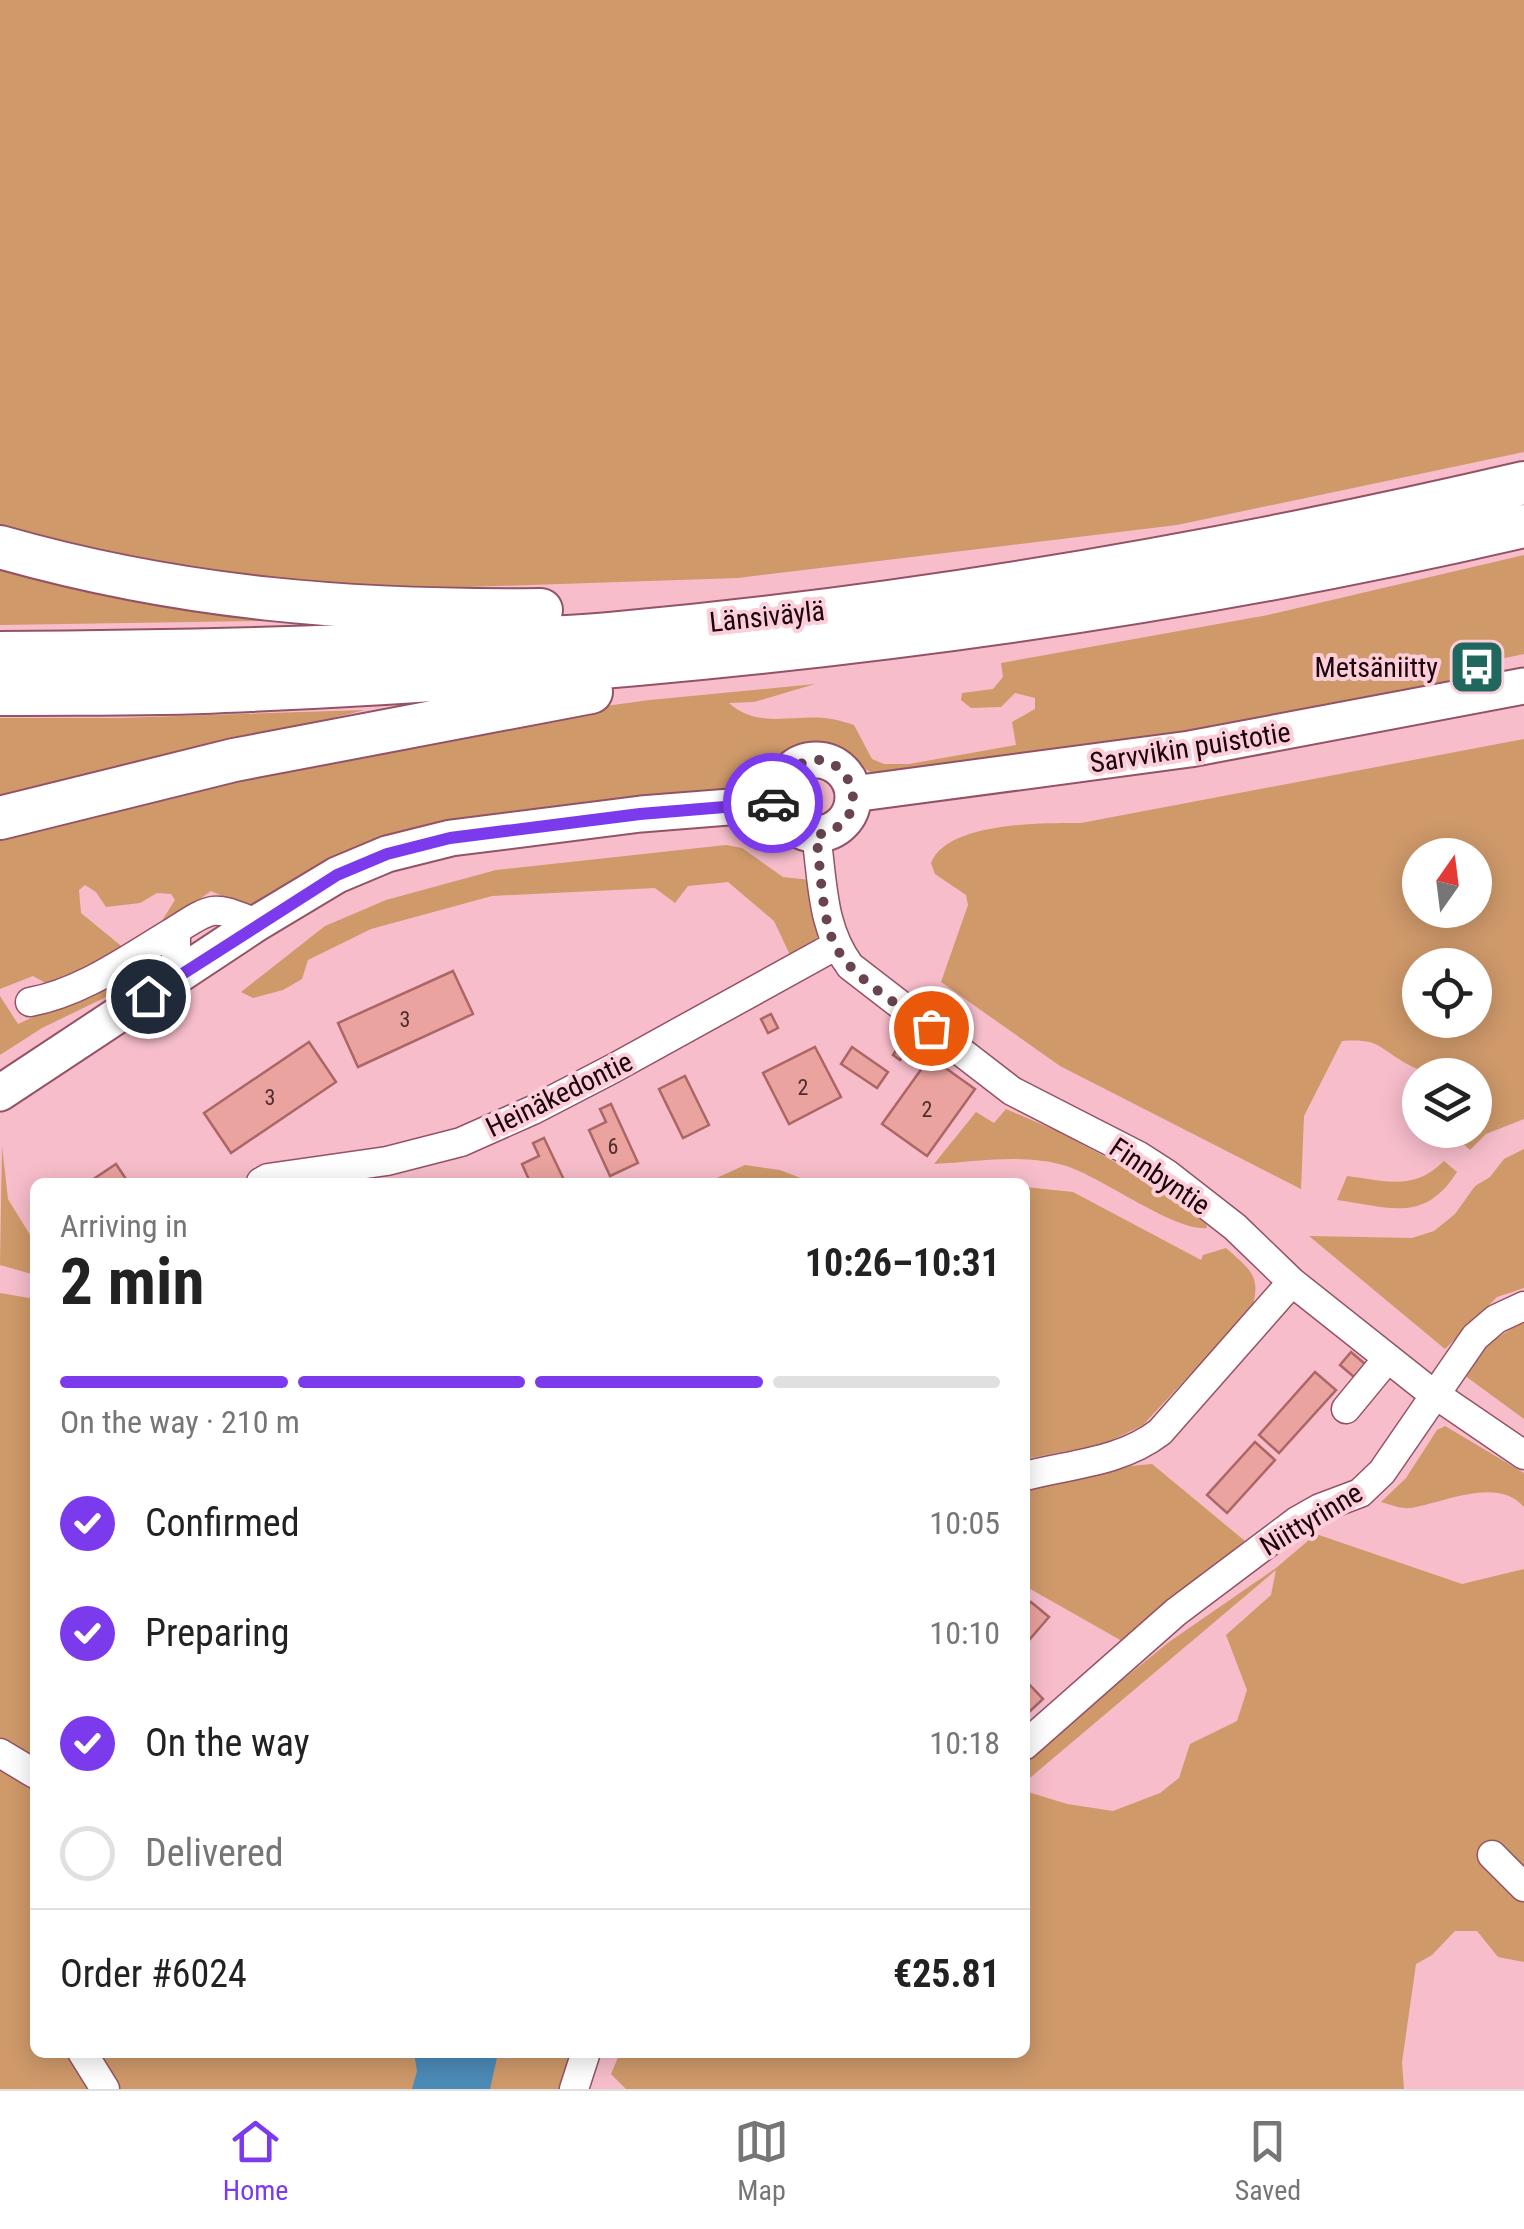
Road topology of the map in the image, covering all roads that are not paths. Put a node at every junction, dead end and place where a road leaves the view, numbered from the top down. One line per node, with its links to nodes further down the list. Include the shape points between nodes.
1 (1524, 483): 4 (highway, Länsiväylä, via 1378,518)
2 (1524, 526): 5 (highway, Länsiväylä, via 1142,601)
3 (0, 547): 4 (highway, via 153,584 322,604 440,611)
4 (862, 606): 6 (highway, Länsiväylä, via 607,634 256,651)
5 (836, 646): 8 (highway, Länsiväylä, via 606,669 241,690); 11 (highway, via 234,760)
6 (0, 652)
7 (1524, 686): 9 (main road, Sarvvikin puistotie, via 1190,750)
8 (0, 694)
9 (853, 794): 10 (main road, via 842,770 804,761 784,777); 12 (main road, via 839,827)
10 (778, 803): 12 (main road, via 792,826); 13 (main road, via 450,838 337,875)
11 (0, 818)
12 (816, 835): 15 (street)
13 (257, 923): 14 (street, via 217,909); 16 (main road)
14 (176, 930): 16 (street); 17 (street, via 57,997)
15 (835, 946): 19 (street, Heinäkedontie, via 584,1084 461,1142 388,1161); 20 (street, Finnbyntie, via 850,966 1012,1091 1168,1174)
16 (176, 977): 18 (main road)
17 (30, 1002)
18 (0, 1093)
19 (268, 1178)
20 (1292, 1282): 22 (street); 26 (street, via 1160,1432 1120,1455)
21 (1524, 1306): 23 (street, Niittyrinne, via 1475,1337)
22 (1388, 1358): 23 (street); 24 (street)
23 (1437, 1395): 25 (street); 27 (street, Niittyrinne, via 1360,1493 1297,1521 1176,1612)
24 (1346, 1410)
25 (1524, 1455)
26 (1030, 1475)
27 (1030, 1741)
28 (0, 1753): 29 (street)
29 (30, 1771)
30 (1492, 1855): 31 (street)
31 (1524, 1888)
32 (86, 2058): 35 (street)
33 (585, 2058): 36 (street)
34 (586, 2058): 37 (street)
35 (105, 2089)
36 (574, 2089)
37 (601, 2089)

